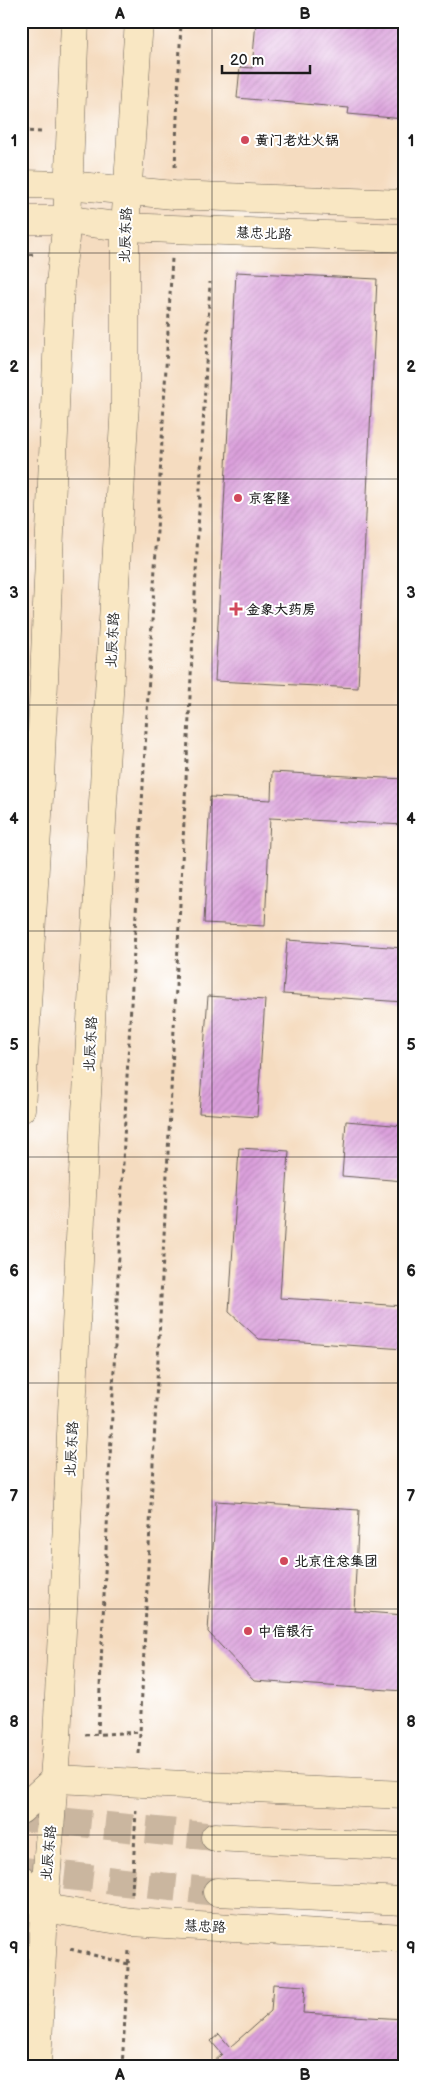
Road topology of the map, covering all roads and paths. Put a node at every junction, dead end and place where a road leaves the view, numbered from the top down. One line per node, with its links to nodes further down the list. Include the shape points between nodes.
1 (75, 21): 5 (main road)
2 (139, 21): 6 (main road, 北辰东路)
3 (181, 21): 7 (path)
4 (21, 184): 5 (main road)
5 (68, 185): 6 (main road); 10 (main road)
6 (128, 190): 7 (main road); 11 (main road, 北辰东路)
7 (174, 195): 8 (main road)
8 (404, 204)
9 (21, 220): 10 (main road, 慧忠北路)
10 (68, 220): 11 (main road, 慧忠北路); 15 (main road, via 60,284 40,780)
11 (125, 227): 12 (main road, 慧忠北路); 18 (main road, 北辰东路, via 125,402 85,1131)
12 (173, 229): 13 (main road, 慧忠北路); 17 (path, via 125,1105)
13 (404, 238)
14 (210, 282): 16 (path)
15 (21, 1109)
16 (140, 1732)
17 (98, 1733)
18 (55, 1779): 19 (main road); 20 (main road); 26 (main road, 北辰东路)
19 (404, 1795)
20 (21, 1810)
21 (215, 1837): 22 (main road)
22 (404, 1847)
23 (21, 1880): 26 (main road)
24 (217, 1892): 25 (main road)
25 (404, 1902)
26 (44, 1908): 27 (main road, 慧忠路, via 131,1922); 28 (main road, 北辰东路)
27 (404, 1938)
28 (44, 1942): 29 (path); 30 (main road, 北辰东路)
29 (128, 1964)
30 (37, 2067)

